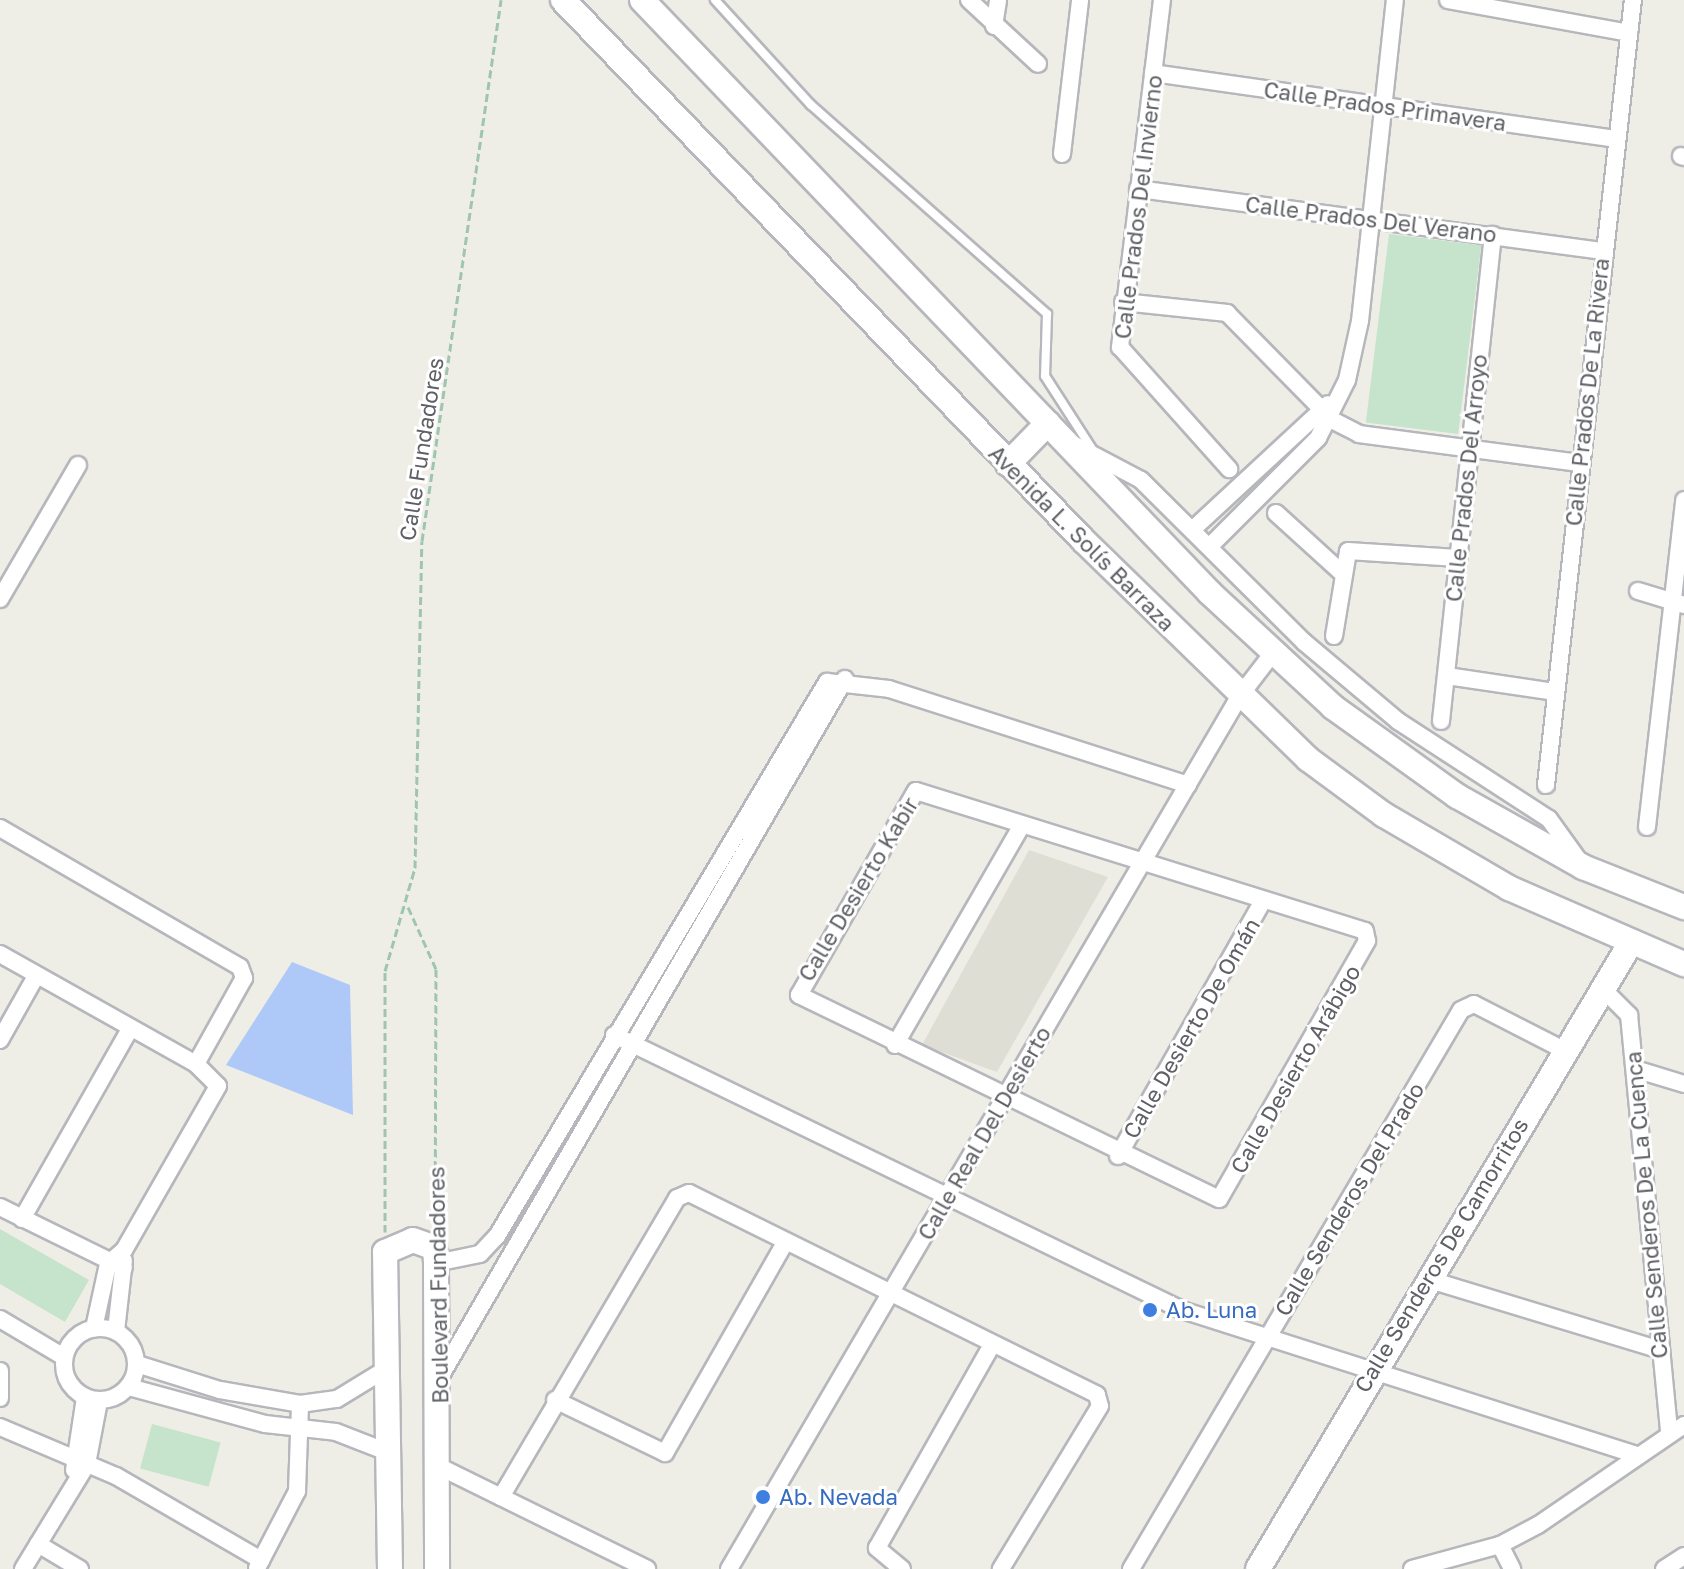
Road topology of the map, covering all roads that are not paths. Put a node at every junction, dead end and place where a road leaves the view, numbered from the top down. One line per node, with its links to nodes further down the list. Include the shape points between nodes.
1 (563, 0): 28 (main road, Avenida L. Solís Barraza)
2 (642, 0): 24 (main road)
3 (715, 0): 26 (lane, via 811,105 1047,314 1045,376)
4 (969, 0): 11 (street)
5 (998, 0): 11 (street)
6 (1080, 0): 17 (street)
7 (1162, 0): 14 (street, Calle Prados Del Invierno)
8 (1395, 0): 15 (street)
9 (1448, 0): 12 (street)
10 (1633, 0): 12 (street, Calle Prados De La Rivera)
11 (994, 26): 13 (street)
12 (1629, 33): 16 (street, Calle Prados De La Rivera)
13 (1038, 64)
14 (1153, 73): 15 (street, Calle Prados Primavera); 18 (street, Calle Prados Del Invierno)
15 (1384, 105): 16 (street, Calle Prados Primavera); 19 (street)
16 (1616, 139): 21 (street, Calle Prados De La Rivera)
17 (1062, 154)
18 (1138, 189): 19 (street, Calle Prados Del Verano); 22 (street, Calle Prados Del Invierno)
19 (1370, 217): 20 (street, Calle Prados Del Verano); 23 (street, via 1360,321 1340,398)
20 (1493, 235): 21 (street, Calle Prados Del Verano); 25 (street, Calle Prados Del Arroyo)
21 (1603, 251): 27 (street, Calle Prados De La Rivera)
22 (1123, 302): 23 (street, via 1227,313); 30 (street, Calle Prados Del Invierno, via 1123,353)
23 (1326, 414): 25 (street, via 1359,434); 33 (street); 34 (street)
24 (1056, 432): 26 (street); 28 (main road); 41 (main road)
25 (1468, 447): 27 (street); 35 (street, Calle Prados Del Arroyo)
26 (1092, 449): 33 (street, via 1141,480)
27 (1579, 463): 44 (street, Calle Prados De La Rivera)
28 (1008, 464): 45 (main road, Avenida L. Solís Barraza)
29 (78, 465): 38 (street)
30 (1229, 469)
31 (1684, 500): 39 (street)
32 (1276, 513): 36 (street)
33 (1192, 530): 34 (street)
34 (1210, 546): 53 (street, via 1304,642 1398,721 1549,819)
35 (1458, 558): 36 (street, via 1357,548 1348,551); 42 (street, Calle Prados Del Arroyo)
36 (1342, 573): 40 (street)
37 (1638, 591): 39 (street)
38 (0, 599)
39 (1678, 604): 50 (street)
40 (1334, 636)
41 (1272, 654): 45 (street, Calle Real Del Desierto); 53 (main road, via 1386,749)
42 (1447, 676): 44 (street); 46 (street, Calle Prados Del Arroyo)
43 (845, 679): 47 (street); 62 (street, via 813,695); 65 (street)
44 (1556, 692): 48 (street, Calle Prados De La Rivera)
45 (1239, 697): 47 (street, Calle Real Del Desierto); 56 (main road, Avenida L. Solís Barraza, via 1384,815 1509,888)
46 (1441, 721)
47 (1188, 785): 52 (street, Calle Real Del Desierto)
48 (1546, 785)
49 (1022, 825): 52 (street, Calle Desierto Kabir); 64 (street); 64 (street, Calle Desierto Kabir, via 913,792 798,987 803,998)
50 (1647, 827)
51 (0, 828): 67 (street, via 240,967 244,978)
52 (1142, 863): 54 (street, Calle Desierto Arábigo); 70 (street, Calle Real Del Desierto)
53 (1583, 867): 55 (main road)
54 (1263, 901): 71 (street, Calle Desierto De Omán); 71 (street, Calle Desierto Arábigo, via 1362,928 1367,941 1219,1199)
55 (1684, 907)
56 (1630, 944): 58 (main road, Avenida L. Solís Barraza); 60 (main road, Calle Senderos De Camorritos)
57 (0, 954): 59 (street)
58 (1684, 964)
59 (36, 976): 61 (street); 63 (street)
60 (1603, 989): 66 (main road, Calle Senderos De Camorritos); 68 (street, Calle Senderos De La Cuenca, via 1627,1008)
61 (130, 1029): 67 (street); 74 (street)
62 (614, 1035): 65 (street); 76 (street, via 487,1249)
63 (0, 1040)
64 (895, 1045): 70 (street, Calle Desierto Kabir)
65 (634, 1046): 72 (street); 91 (street)
66 (1562, 1049): 78 (main road, Calle Senderos De Camorritos); 83 (street, Calle Senderos Del Prado, via 1474,1004 1461,1010)
67 (196, 1064): 77 (street, via 215,1078 216,1093)
68 (1635, 1069): 69 (street); 85 (street, Calle Senderos De La Cuenca)
69 (1684, 1084)
70 (1003, 1099): 71 (street, Calle Desierto Arábigo); 72 (street, Calle Real Del Desierto)
71 (1118, 1156)
72 (945, 1196): 79 (street, Calle Real Del Desierto); 83 (street, via 1182,1310)
73 (0, 1207): 74 (street)
74 (22, 1219): 77 (street)
75 (785, 1243): 79 (street); 95 (street, via 689,1193 680,1195); 95 (street, via 665,1453)
76 (436, 1256): 88 (main road, via 413,1240 385,1252); 91 (main road, Boulevard Fundadores)
77 (116, 1266): 81 (street); 82 (street)
78 (1427, 1279): 85 (street); 90 (main road, Calle Senderos De Camorritos)
79 (891, 1294): 84 (street); 114 (street, Calle Real Del Desierto)
80 (0, 1319): 86 (street)
81 (94, 1328): 82 (street); 86 (street, via 74,1338)
82 (116, 1331): 87 (street)
83 (1267, 1338): 90 (street); 117 (street, Calle Senderos Del Prado)
84 (992, 1345): 115 (street, via 877,1548); 116 (street, via 1097,1395 1100,1406)
85 (1658, 1349): 99 (street, Calle Senderos De La Cuenca)
86 (64, 1357): 94 (street, via 68,1381)
87 (137, 1364): 92 (street); 96 (street, via 220,1390)
88 (386, 1369): 96 (street, via 337,1399); 100 (main road)
89 (0, 1371): 93 (street)
90 (1371, 1373): 101 (street); 118 (main road, Calle Senderos De Camorritos)
91 (440, 1377): 103 (main road, Boulevard Fundadores)
92 (129, 1387): 94 (street); 98 (street)
93 (0, 1398)
94 (92, 1399): 102 (street)
95 (555, 1400): 104 (street)
96 (300, 1404): 98 (street)
97 (0, 1427): 102 (street)
98 (300, 1427): 100 (street); 108 (street, via 297,1491)
99 (1676, 1429): 101 (street)
100 (387, 1452): 111 (main road)
101 (1635, 1455): 106 (street, via 1574,1503)
102 (78, 1466): 105 (street); 108 (street)
103 (440, 1467): 104 (street); 112 (main road, Boulevard Fundadores)
104 (501, 1497): 113 (street)
105 (38, 1544): 109 (street); 110 (street)
106 (1500, 1545): 119 (street); 120 (street)
107 (1684, 1556): 121 (street)
108 (259, 1564)
109 (23, 1569)
110 (80, 1569)
111 (390, 1569)
112 (437, 1569)
113 (647, 1569)
114 (729, 1569)
115 (902, 1569)
116 (1001, 1569)
117 (1131, 1569)
118 (1258, 1569)
119 (1412, 1569)
120 (1512, 1569)
121 (1664, 1569)

